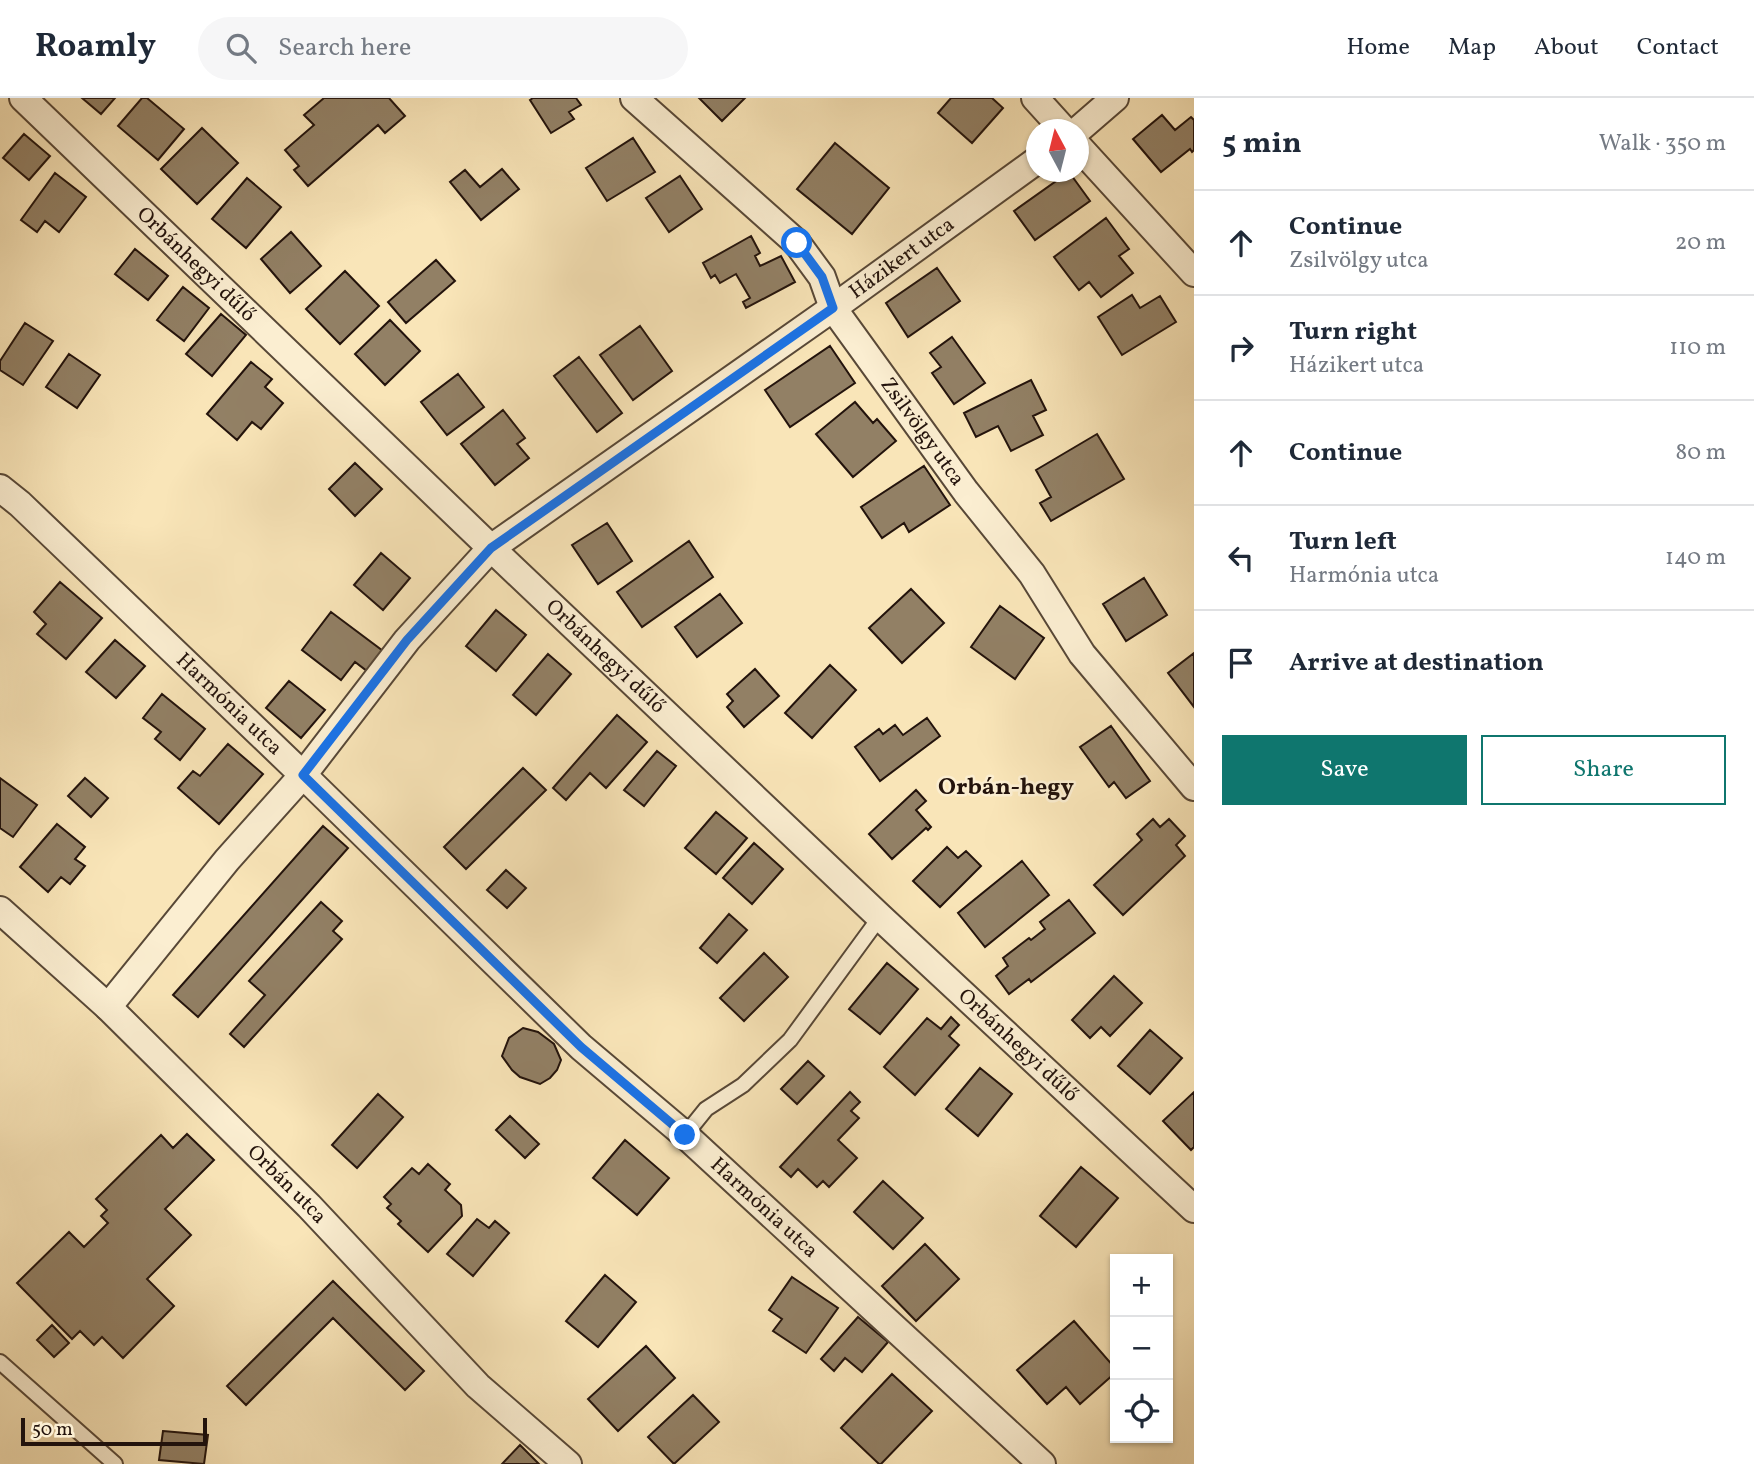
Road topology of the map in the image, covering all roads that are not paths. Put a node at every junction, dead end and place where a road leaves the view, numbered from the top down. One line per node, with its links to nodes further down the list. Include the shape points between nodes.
1 (23, 98): 12 (street, Orbánhegyi dűlő)
2 (634, 98): 10 (street, Zsilvölgy utca, via 797,243 822,277)
3 (1035, 98): 5 (street)
4 (1115, 98): 6 (street)
5 (1054, 119)
6 (1089, 120)
7 (1089, 157): 9 (street)
8 (1026, 169): 10 (street, Házikert utca)
9 (1194, 273)
10 (833, 308): 12 (street, Házikert utca); 14 (street, Zsilvölgy utca, via 966,492 1032,574 1082,654)
11 (0, 488): 13 (street, Harmónia utca)
12 (491, 548): 13 (street, Házikert utca, via 407,640); 16 (street, Orbánhegyi dűlő)
13 (303, 775): 17 (street, Házikert utca); 18 (street, Harmónia utca, via 581,1047)
14 (1194, 787)
15 (0, 911): 17 (street, Orbán utca)
16 (880, 916): 18 (lane, via 790,1040 743,1085 706,1109); 19 (street, Orbánhegyi dűlő)
17 (108, 1007): 22 (street, Orbán utca, via 329,1226 478,1386)
18 (685, 1135): 23 (street, Harmónia utca)
19 (1194, 1209)
20 (0, 1362): 21 (lane)
21 (115, 1464)
22 (568, 1464)
23 (1042, 1464)

